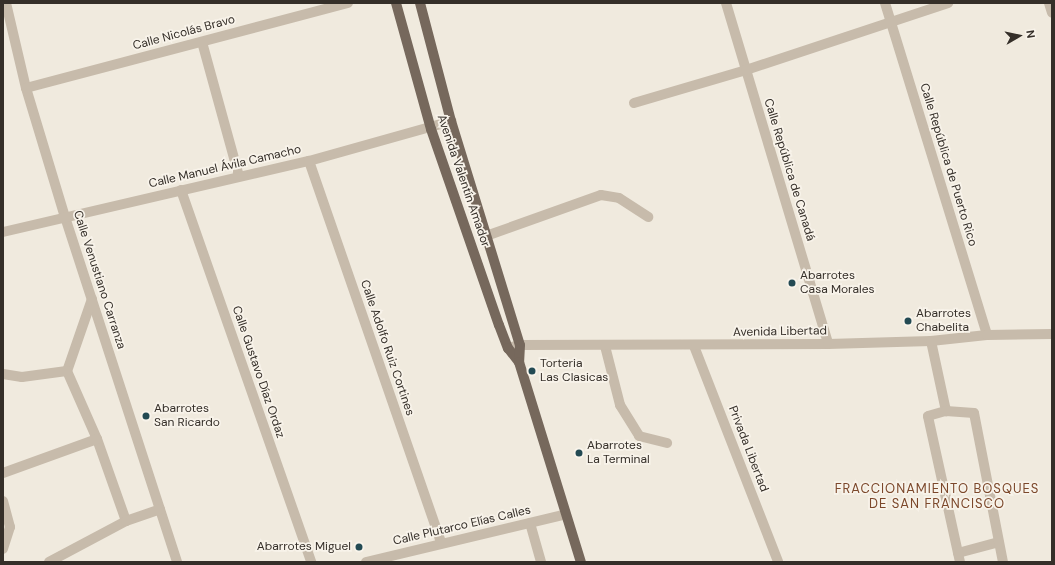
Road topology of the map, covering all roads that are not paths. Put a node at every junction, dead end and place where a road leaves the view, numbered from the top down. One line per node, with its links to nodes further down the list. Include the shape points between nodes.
1 (6, 3): 13 (street, Calle Venustiano Carranza)
2 (348, 3): 11 (street, Calle Nicolás Bravo)
3 (396, 3): 16 (main road, Avenida Valentín Amador)
4 (420, 3): 15 (main road, Avenida Valentín Amador)
5 (726, 3): 12 (street, Calle República de Canadá)
6 (885, 3): 10 (street, Calle República de Puerto Rico)
7 (948, 3): 10 (street)
8 (1049, 3): 9 (street)
9 (1052, 13)
10 (890, 22): 12 (street); 26 (street, Calle República de Puerto Rico)
11 (202, 42): 13 (street, Calle Nicolás Bravo); 18 (street)
12 (746, 70): 14 (street); 28 (street, Calle República de Canadá)
13 (26, 88): 20 (street, Calle Venustiano Carranza)
14 (634, 103)
15 (452, 121): 16 (street, Calle Manuel Ávila Camacho); 23 (main road, Avenida Valentín Amador)
16 (431, 129): 17 (street, Calle Manuel Ávila Camacho); 32 (main road, Avenida Valentín Amador)
17 (309, 160): 18 (street, Calle Manuel Ávila Camacho); 46 (street, Calle Adolfo Ruiz Cortines)
18 (239, 176): 19 (street, Calle Manuel Ávila Camacho)
19 (181, 190): 20 (street, Calle Manuel Ávila Camacho); 51 (street, Calle Gustavo Díaz Ordaz)
20 (65, 217): 22 (street, Calle Manuel Ávila Camacho); 24 (street, Calle Venustiano Carranza)
21 (648, 217): 23 (street, via 619,198 601,195)
22 (3, 232)
23 (486, 236): 29 (main road, Avenida Valentín Amador)
24 (92, 299): 34 (street); 41 (street, Calle Venustiano Carranza)
25 (1052, 334): 26 (street, Avenida Libertad)
26 (986, 335): 27 (street, Avenida Libertad)
27 (931, 341): 28 (street, Avenida Libertad); 36 (street)
28 (828, 344): 31 (street, Avenida Libertad)
29 (520, 345): 30 (street, Avenida Libertad); 32 (street, Avenida Libertad); 33 (main road, Avenida Valentín Amador)
30 (605, 346): 31 (street, Avenida Libertad); 38 (street, via 620,405 639,436)
31 (694, 346): 55 (street, Privada Libertad)
32 (508, 348): 33 (main road, Avenida Valentín Amador)
33 (519, 362): 42 (main road, Avenida Valentín Amador)
34 (67, 371): 35 (street, via 22,377); 37 (street)
35 (3, 374)
36 (946, 411): 45 (street, via 974,413); 48 (street, via 928,416)
37 (97, 439): 39 (street); 43 (street)
38 (667, 443)
39 (3, 473)
40 (3, 501): 47 (street, via 10,527)
41 (160, 509): 43 (street); 50 (street, Calle Venustiano Carranza)
42 (564, 515): 44 (street, Calle Plutarco Elías Calles); 54 (main road, Avenida Valentín Amador)
43 (126, 520): 49 (street)
44 (530, 523): 46 (street, Calle Plutarco Elías Calles); 53 (street)
45 (999, 542): 48 (street); 56 (street)
46 (441, 543): 52 (street, Calle Plutarco Elías Calles)
47 (3, 549)
48 (959, 557)
49 (49, 562)
50 (177, 562)
51 (311, 562)
52 (366, 562)
53 (541, 562)
54 (581, 562)
55 (778, 562)
56 (1003, 562)

